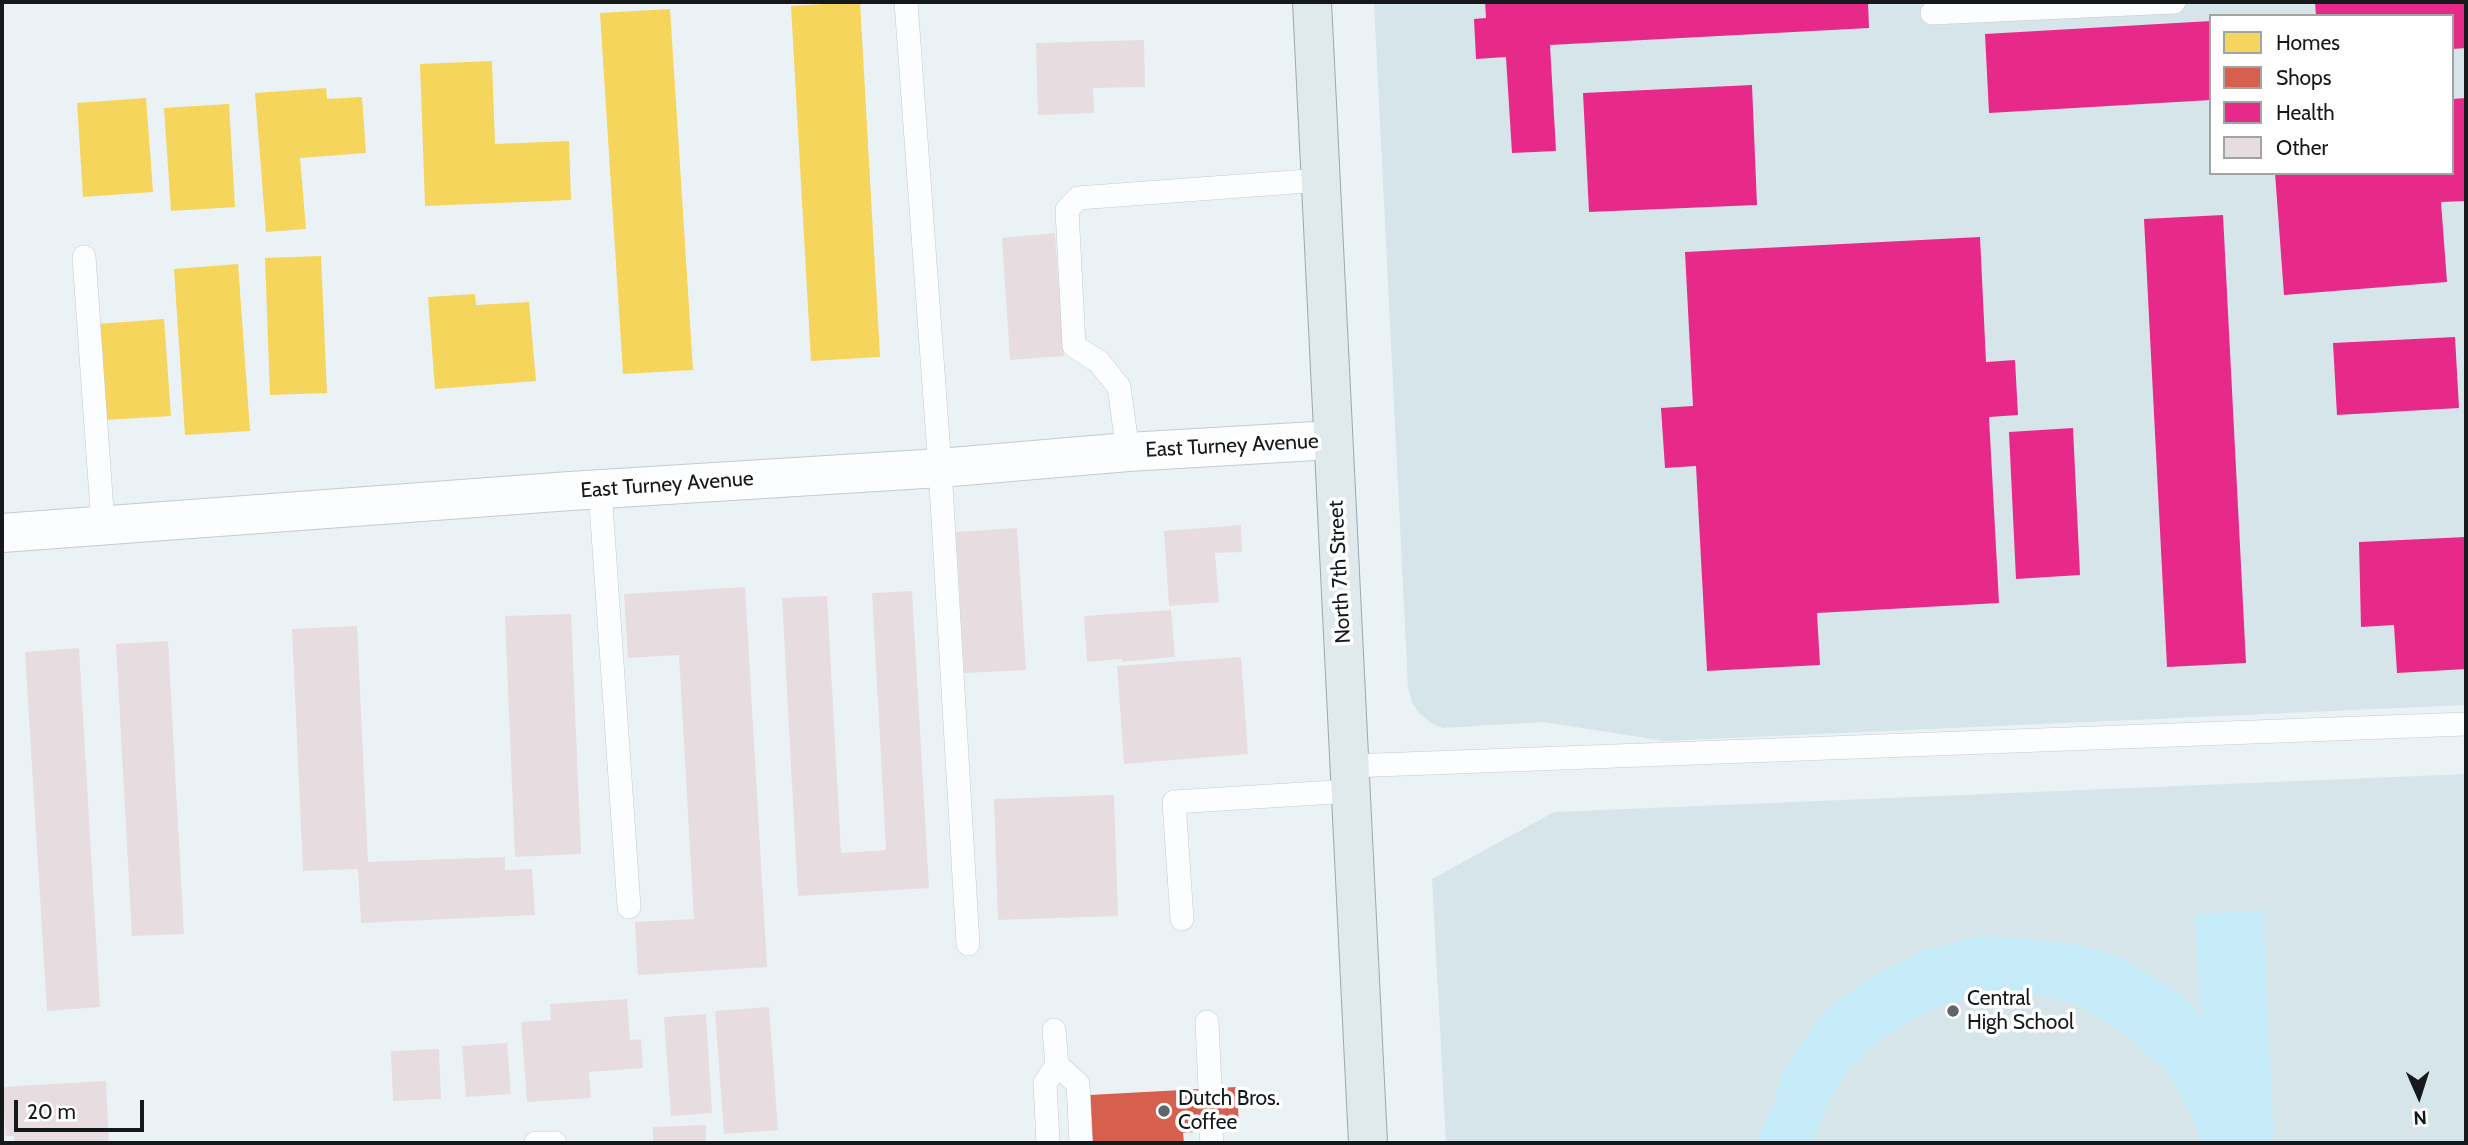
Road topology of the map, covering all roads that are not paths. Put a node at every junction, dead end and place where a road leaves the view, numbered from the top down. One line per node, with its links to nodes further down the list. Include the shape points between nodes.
1 (906, 2): 9 (lane)
2 (1312, 2): 5 (main road, North 7th Street)
3 (2174, 2): 4 (lane)
4 (1932, 13)
5 (1321, 180): 7 (main road, North 7th Street); 8 (lane, via 1078,198 1068,210 1074,346 1100,362 1119,387)
6 (84, 257): 11 (lane)
7 (1332, 440): 8 (street, East Turney Avenue); 14 (main road, North 7th Street)
8 (1128, 452): 9 (street, East Turney Avenue)
9 (940, 468): 10 (street, East Turney Avenue); 17 (lane)
10 (600, 490): 11 (street, East Turney Avenue); 15 (lane)
11 (103, 525): 12 (street, East Turney Avenue)
12 (2, 533)
13 (2466, 724): 14 (lane)
14 (1351, 778): 16 (lane, via 1174,802); 26 (main road, North 7th Street)
15 (629, 907)
16 (1182, 919)
17 (968, 944)
18 (1207, 1022): 21 (lane)
19 (1054, 1030): 20 (lane)
20 (1057, 1065): 24 (lane, via 1045,1083); 25 (lane, via 1078,1084)
21 (1210, 1088)
22 (536, 1143): 23 (lane)
23 (555, 1143)
24 (1048, 1143)
25 (1081, 1143)
26 (1368, 1143)

